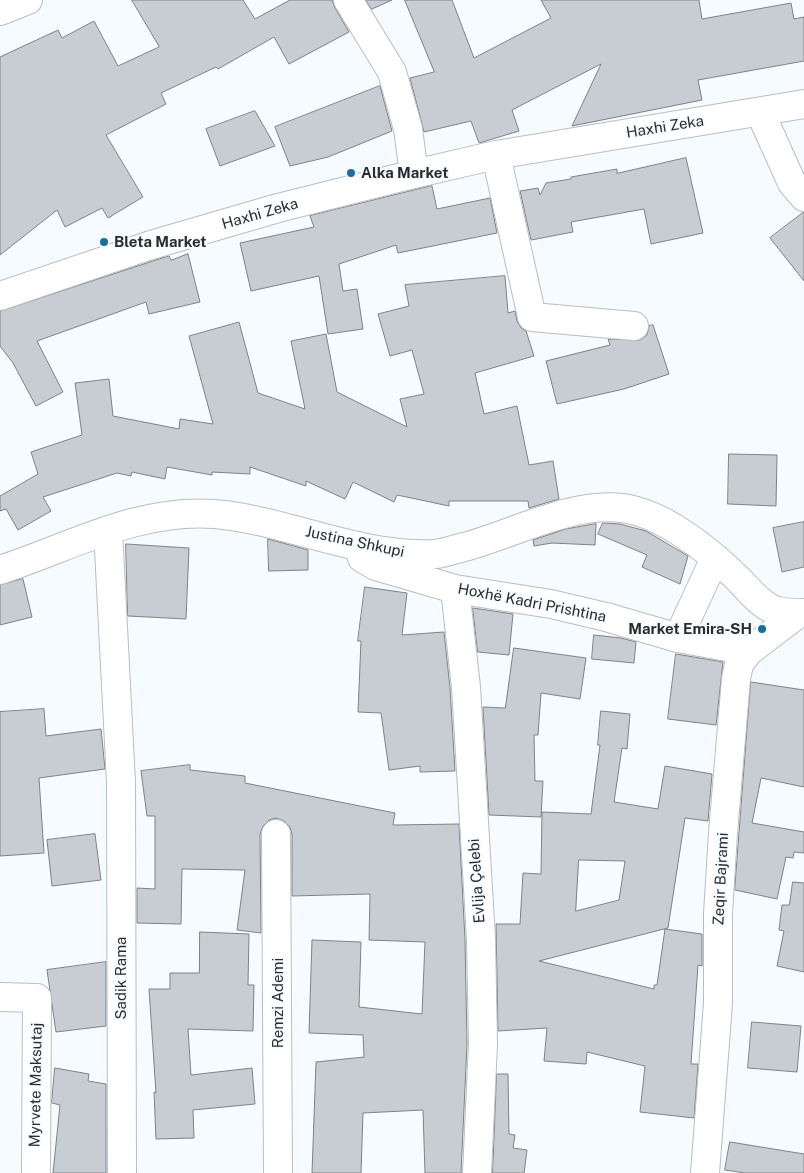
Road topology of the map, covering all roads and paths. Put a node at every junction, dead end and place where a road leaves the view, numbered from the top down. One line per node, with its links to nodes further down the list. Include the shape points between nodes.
1 (28, 0): 3 (street)
2 (348, 0): 7 (street, via 392,72 408,129)
3 (0, 11)
4 (804, 104): 5 (street, Haxhi Zeka)
5 (760, 112): 6 (street, Haxhi Zeka); 8 (street, via 792,183)
6 (496, 155): 7 (street, Haxhi Zeka); 10 (street, via 532,317)
7 (414, 174): 9 (street, Haxhi Zeka, via 278,208 151,245)
8 (804, 197)
9 (0, 296)
10 (634, 326)
11 (108, 530): 12 (street, Justina Shkupi, via 145,520 214,514); 14 (street, Justina Shkupi); 22 (street, Sadik Rama, via 121,782)
12 (321, 536): 13 (street, Justina Shkupi, via 365,548 405,554 438,554 566,514 595,508 624,508 669,524); 15 (street, Hoxhë Kadri Prishtina, via 376,566)
13 (715, 558): 16 (street, Justina Shkupi, via 764,604 777,611); 17 (street)
14 (0, 570)
15 (455, 589): 17 (street, Hoxhë Kadri Prishtina, via 551,604); 24 (street, Evlija Çelebi, via 466,687 481,939 483,1044)
16 (802, 616): 18 (street, Zeqir Bajrami)
17 (678, 638): 18 (street, Hoxhë Kadri Prishtina)
18 (748, 651): 25 (street, Zeqir Bajrami, via 739,664 736,679 726,786 718,914 718,1003)
19 (276, 834): 23 (street, Remzi Ademi)
20 (0, 997): 21 (street, Myrvete Maksutaj, via 37,998)
21 (36, 1173)
22 (122, 1173)
23 (278, 1173)
24 (477, 1173)
25 (705, 1173)

